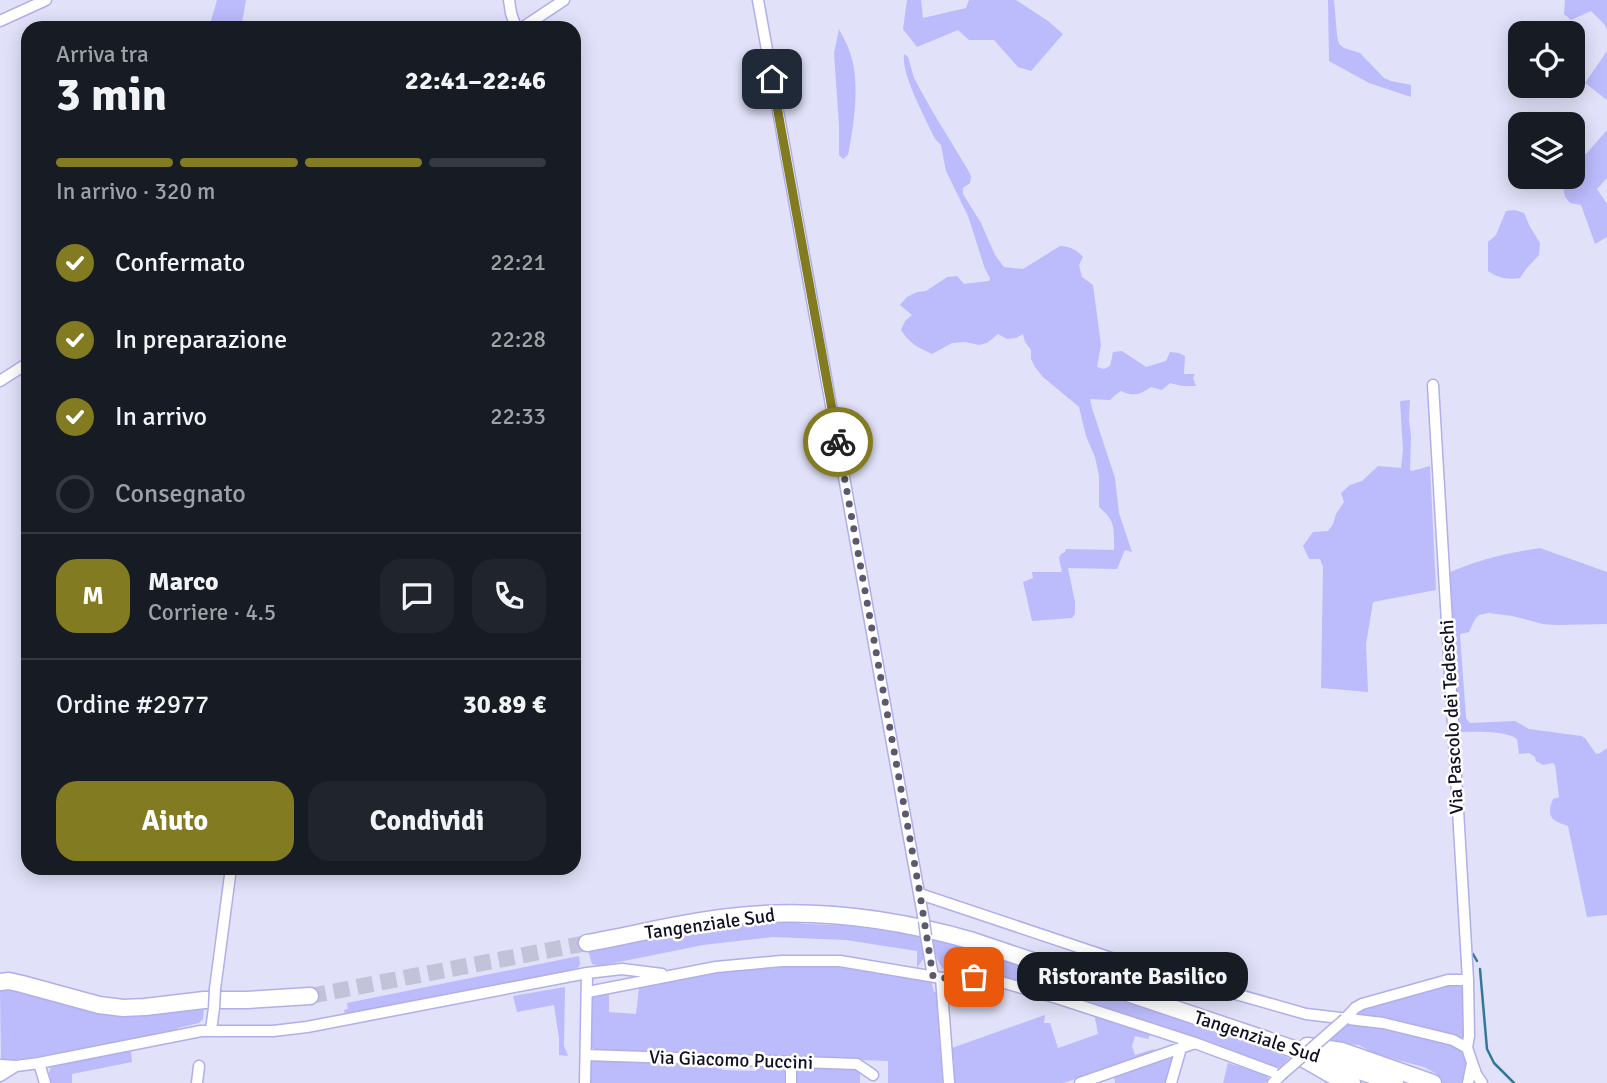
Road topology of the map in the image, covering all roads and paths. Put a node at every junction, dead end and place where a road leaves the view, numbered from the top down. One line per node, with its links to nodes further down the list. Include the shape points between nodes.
1 (46, 0): 5 (street)
2 (509, 0): 6 (street)
3 (564, 0): 7 (street)
4 (758, 0): 12 (street)
5 (0, 21)
6 (514, 21)
7 (532, 21)
8 (21, 368): 9 (street)
9 (0, 382)
10 (1433, 385): 17 (street, Via Pascolo dei Tedeschi)
11 (229, 875): 22 (street, bridge)
12 (920, 894): 16 (street, bridge); 21 (street, via 1126,963 1306,1014)
13 (587, 943): 26 (highway, Tangenziale Sud, via 757,915 883,920 973,941)
14 (587, 973): 15 (street, via 622,969); 19 (street); 22 (street, via 307,1027)
15 (673, 975): 16 (street, via 734,964 803,960 840,961); 19 (street)
16 (937, 977): 23 (street, via 984,978); 41 (street)
17 (1468, 980): 21 (street, via 1448,980 1362,1004); 25 (street, Via Pascolo dei Tedeschi)
18 (0, 982): 20 (highway, via 123,1008)
19 (588, 992): 27 (street)
20 (310, 996)
21 (1345, 1019): 25 (street, via 1383,1023); 35 (street, bridge)
22 (211, 1030): 29 (street)
23 (1195, 1043): 24 (street); 35 (street)
24 (1181, 1048): 42 (street); 43 (street)
25 (1467, 1048): 30 (street)
26 (1296, 1049): 45 (highway, via 1299,1057); 46 (highway, Tangenziale Sud); 47 (highway, via 1303,1045 1342,1051)
27 (586, 1055): 28 (street, Via Giacomo Puccini); 39 (street)
28 (792, 1062): 34 (street, Via Giacomo Puccini, via 857,1065); 40 (street)
29 (39, 1063): 32 (street); 37 (street)
30 (1472, 1063): 48 (street); 49 (street)
31 (0, 1065): 32 (street)
32 (16, 1066): 36 (street)
33 (198, 1066): 38 (street)
34 (873, 1075)
35 (1282, 1075): 44 (street)
36 (0, 1076)
37 (44, 1083)
38 (197, 1083)
39 (585, 1083)
40 (791, 1083)
41 (949, 1083)
42 (1080, 1083)
43 (1171, 1083)
44 (1273, 1083)
45 (1352, 1083)
46 (1395, 1083)
47 (1433, 1083)
48 (1468, 1083)
49 (1482, 1083)

